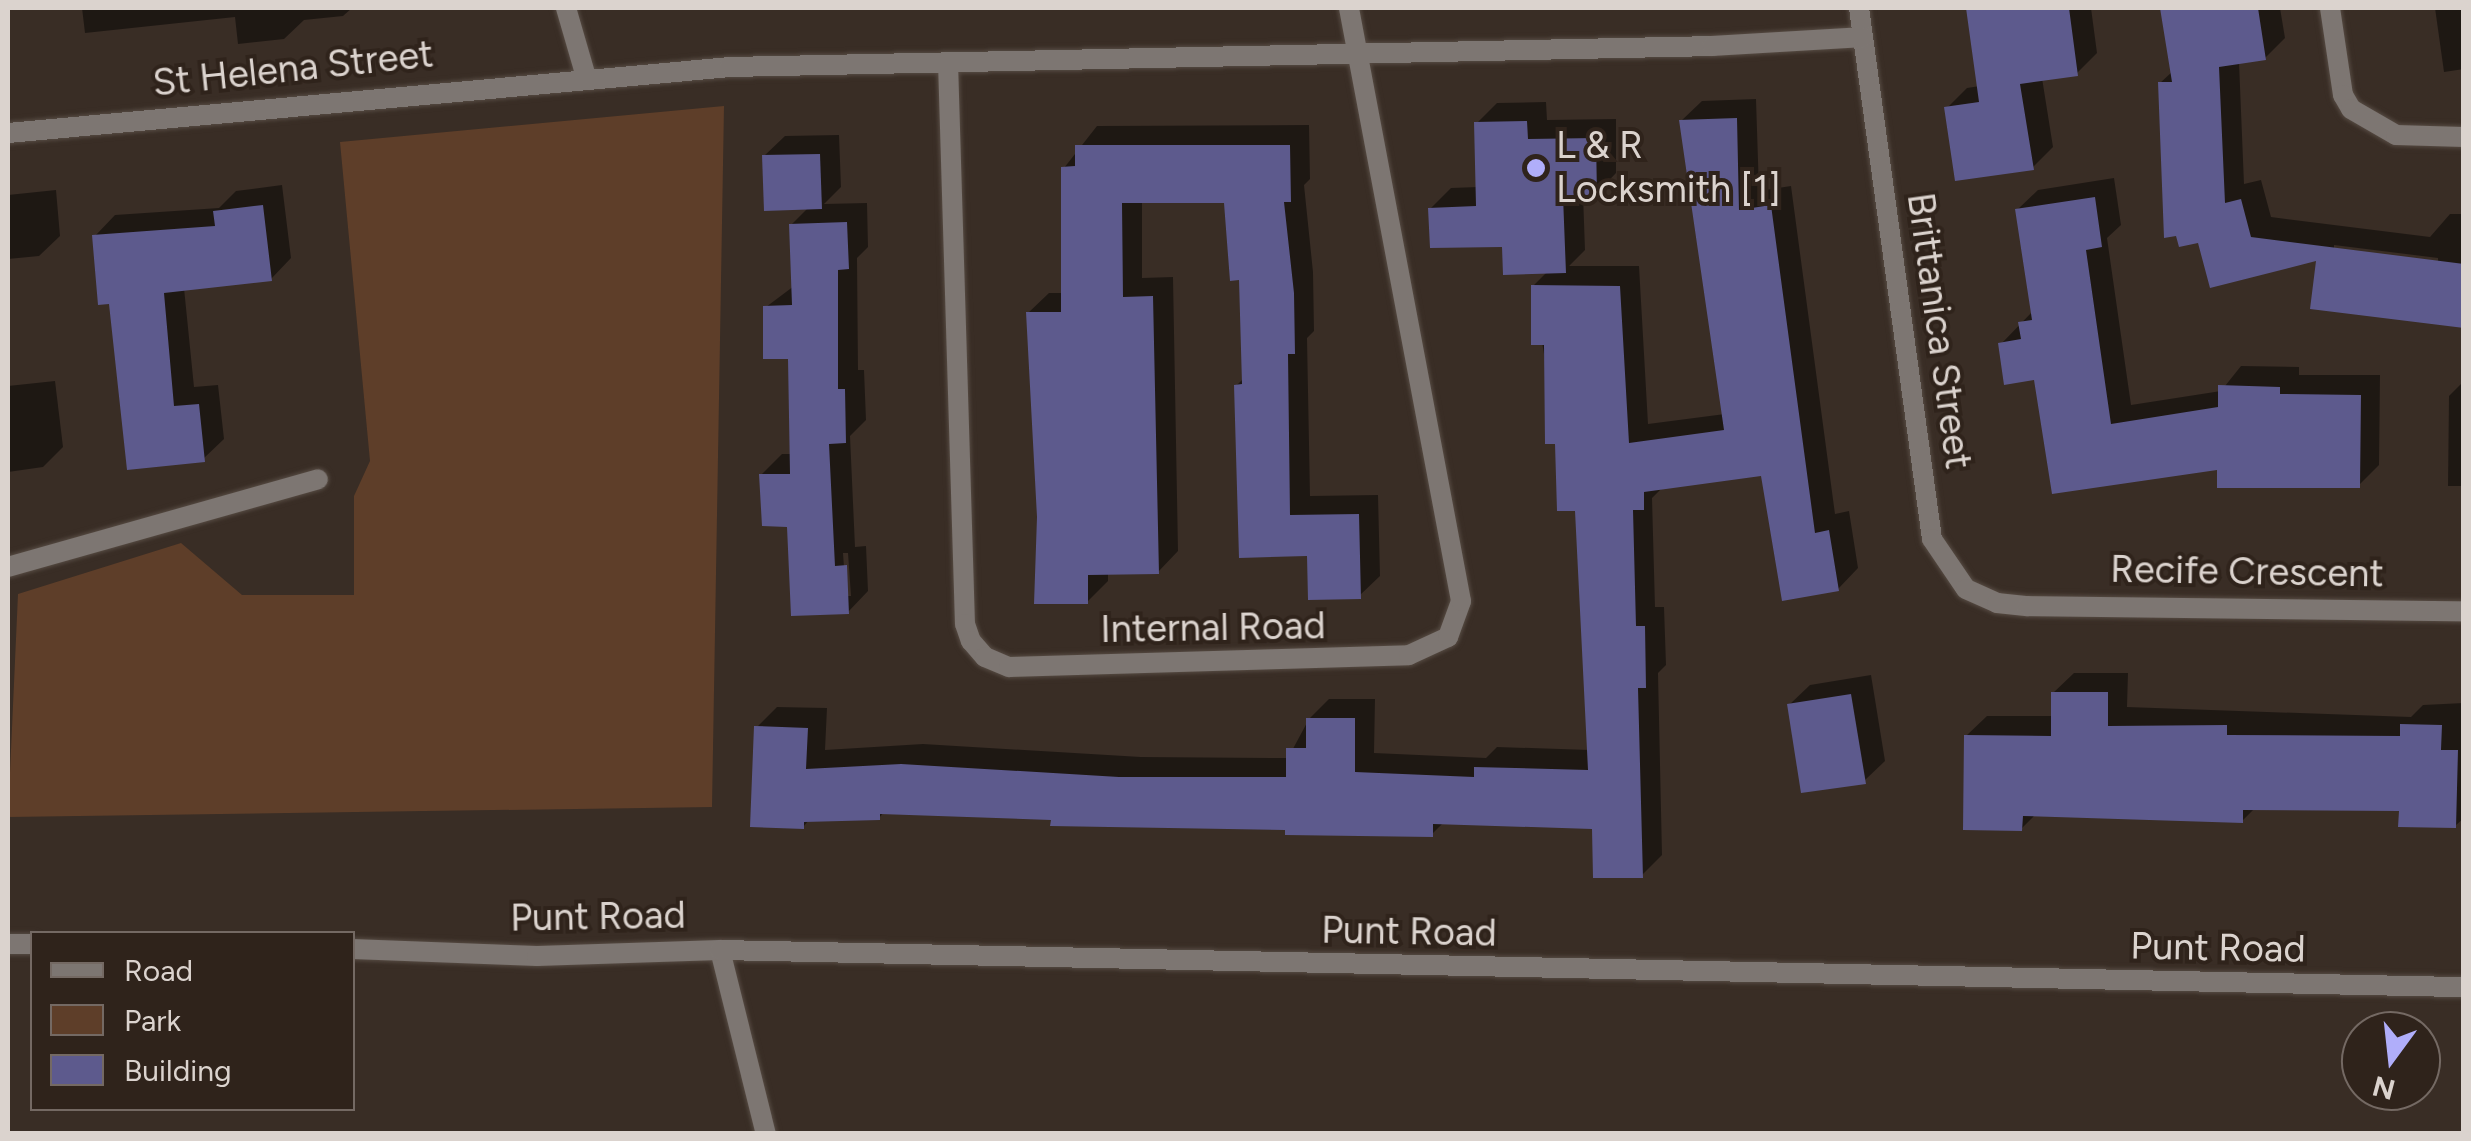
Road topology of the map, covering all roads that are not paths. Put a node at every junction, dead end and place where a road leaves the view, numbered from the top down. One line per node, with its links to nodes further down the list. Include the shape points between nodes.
1 (566, 8): 8 (street)
2 (1349, 8): 6 (street, Internal Road)
3 (1859, 8): 5 (street, Brittanica Street)
4 (2330, 8): 10 (street, via 2343,95 2352,109 2396,135)
5 (1863, 37): 6 (street, St Helena Street); 13 (street, Brittanica Street, via 1932,539 1966,589 1997,603)
6 (1358, 56): 7 (street, St Helena Street); 7 (street, Internal Road, via 1462,601 1456,625 1434,648 1372,659 1008,667 985,657 965,624)
7 (948, 62): 8 (street, St Helena Street)
8 (586, 77): 9 (street, St Helena Street)
9 (8, 133)
10 (2464, 137)
11 (318, 479): 12 (street)
12 (8, 567)
13 (2028, 606): 14 (street, Recife Crescent)
14 (2464, 610)
15 (355, 948): 16 (street, Punt Road, via 538,956)
16 (720, 950): 17 (street, Punt Road); 18 (street)
17 (2464, 987)
18 (766, 1134)

